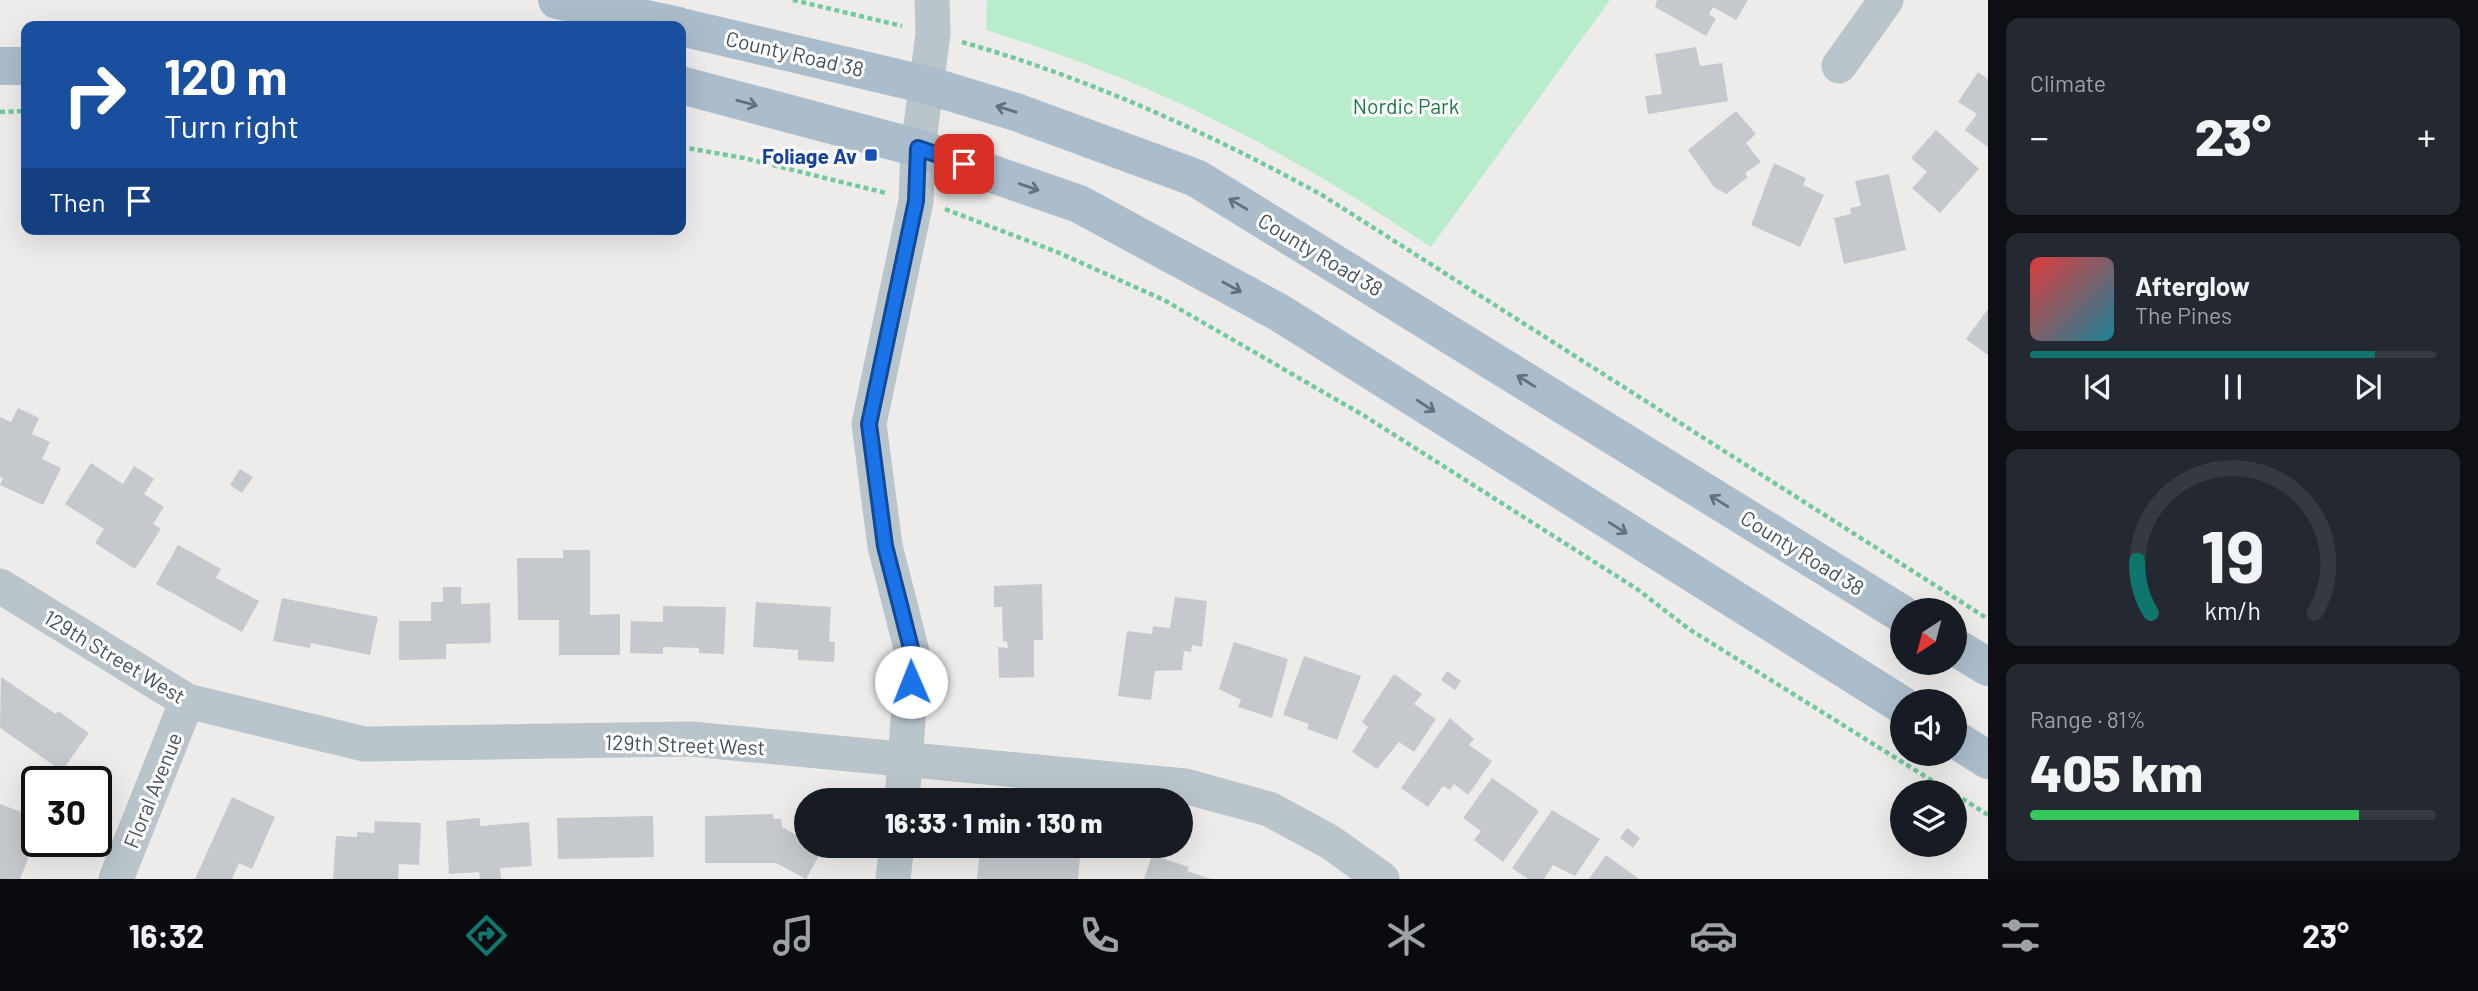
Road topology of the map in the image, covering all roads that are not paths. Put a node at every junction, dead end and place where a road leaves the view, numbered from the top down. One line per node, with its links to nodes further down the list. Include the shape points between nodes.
1 (557, 0): 4 (main road, County Road 38)
2 (1886, 0): 6 (street)
3 (932, 17): 9 (street)
4 (656, 21)
5 (686, 27): 9 (main road, County Road 38)
6 (1839, 65)
7 (0, 66): 8 (main road)
8 (21, 66)
9 (927, 85): 11 (street); 13 (main road, County Road 38, one-way to 9, via 1196,178 1016,112)
10 (686, 86): 11 (main road, one-way to 11)
11 (918, 148): 16 (main road, one-way to 16, via 1080,204 1280,313); 19 (street, via 916,201 869,424 885,546 913,656)
12 (0, 586): 17 (street, 129th Street West)
13 (1890, 607)
14 (1967, 654): 15 (main road)
15 (1988, 667)
16 (1890, 697)
17 (187, 701): 19 (street, 129th Street West, via 365,744 691,739); 23 (street, Floral Avenue)
18 (1967, 747): 20 (main road)
19 (906, 758): 21 (street); 25 (street, 129th Street West, via 1185,786 1269,809 1330,842)
20 (1988, 760)
21 (903, 788)
22 (895, 858): 24 (street)
23 (116, 879)
24 (893, 879)
25 (1382, 879)

